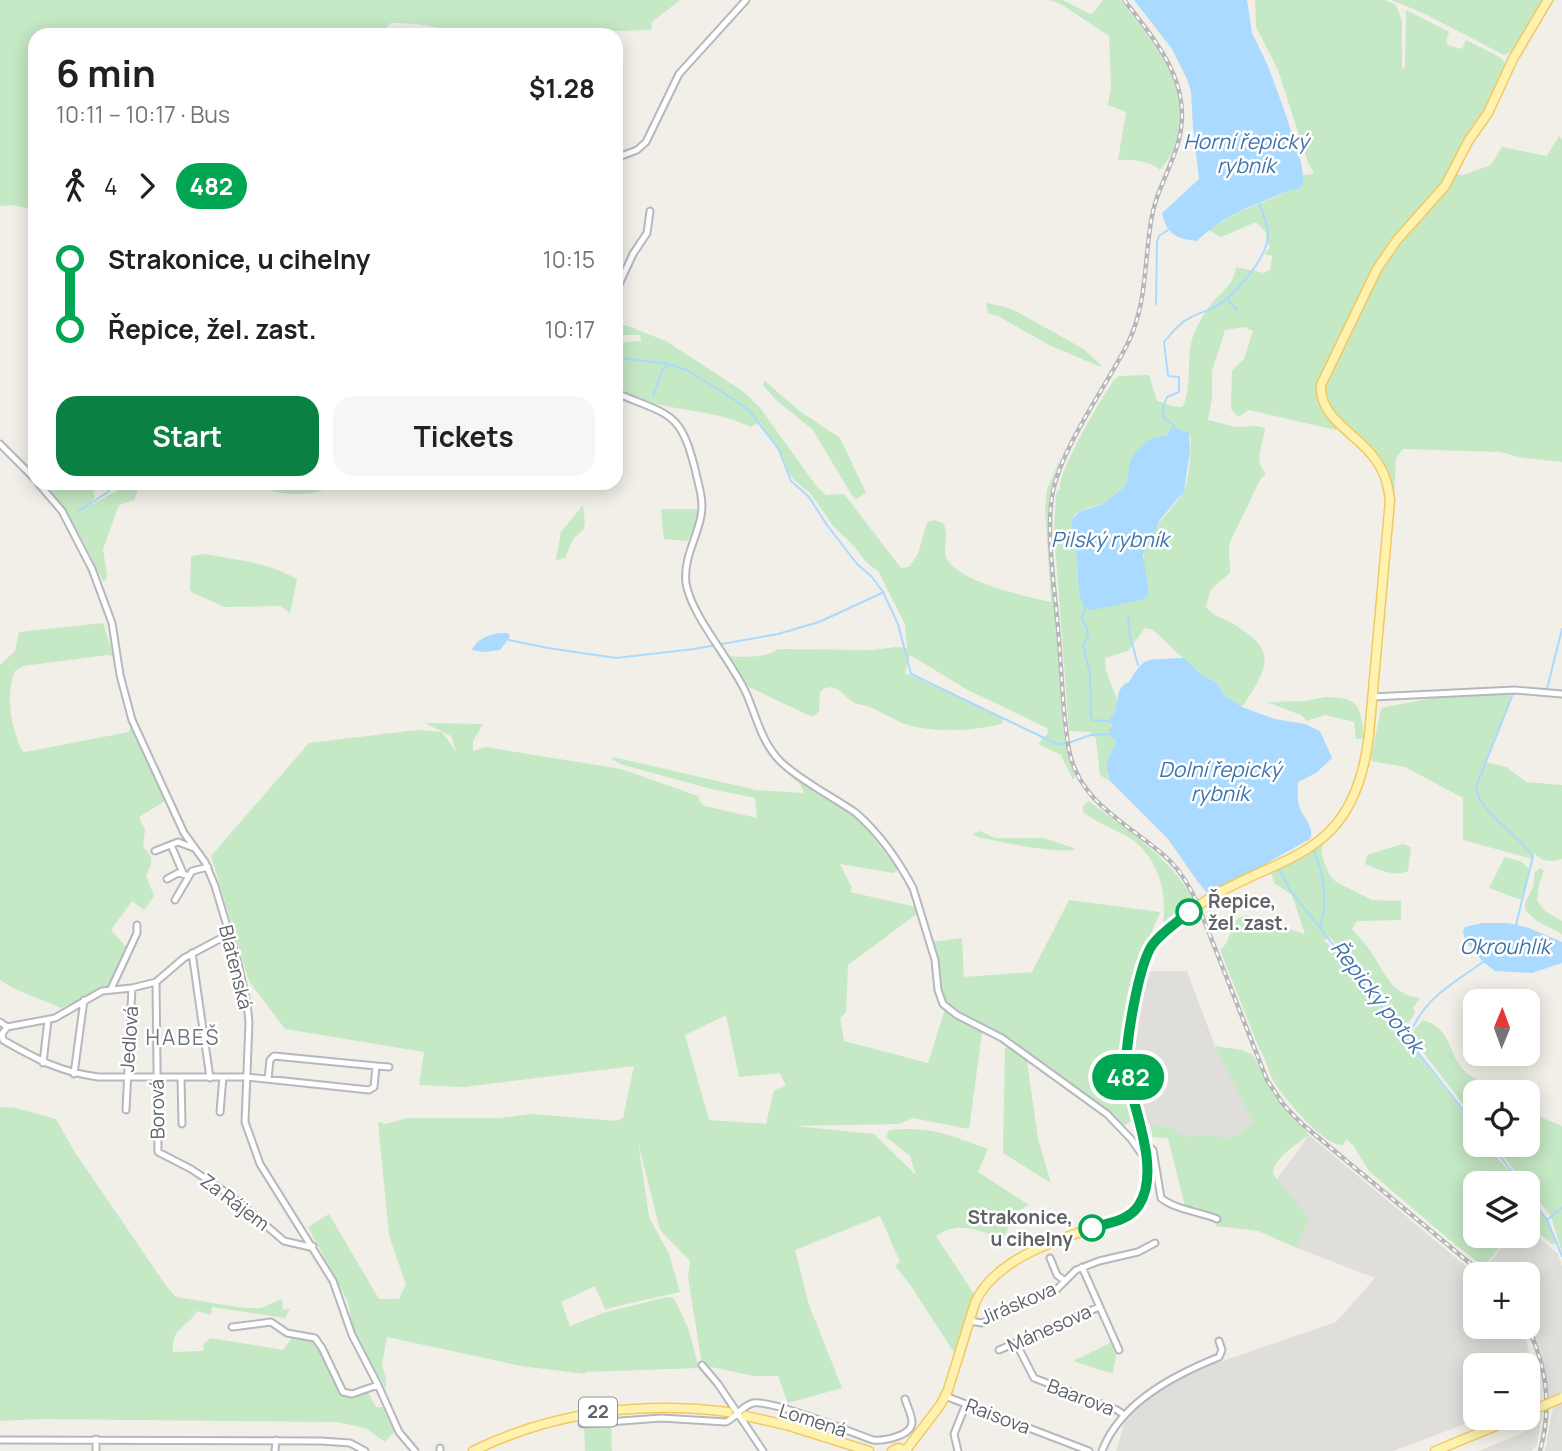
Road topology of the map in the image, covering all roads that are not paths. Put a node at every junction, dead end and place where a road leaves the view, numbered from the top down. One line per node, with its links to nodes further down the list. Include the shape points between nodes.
1 (746, 0): 3 (street, via 679,74 646,142)
2 (1548, 0): 11 (main road, via 1445,186 1377,269 1321,384 1326,408 1374,457 1388,487)
3 (623, 155)
4 (650, 211): 5 (street, via 647,233)
5 (623, 276)
6 (623, 396): 43 (street, via 672,418 685,434 702,502 686,566 693,603 739,679 769,747 782,763 867,822 908,878 932,948 943,1004 1002,1038 1107,1114)
7 (0, 444): 8 (street, Blatenská)
8 (28, 472)
9 (44, 490): 13 (street, Blatenská, via 62,511 92,569 112,623 132,720)
10 (1562, 694): 11 (street, via 1515,690)
11 (1372, 697): 43 (main road, via 1364,769 1338,824 1306,851 1198,905 1153,943 1143,963 1126,1066)
12 (170, 845): 13 (street, via 178,842); 14 (street); 16 (street)
13 (194, 848): 15 (street, Blatenská)
14 (155, 851)
15 (208, 867): 16 (street); 20 (street, Blatenská)
16 (186, 875): 17 (street, via 178,873); 18 (street)
17 (167, 879)
18 (175, 900)
19 (136, 925): 24 (street, via 137,933)
20 (229, 934): 21 (street); 34 (street, Blatenská, via 248,1013)
21 (192, 953): 22 (street); 37 (street)
22 (156, 982): 23 (street); 35 (street, Borová)
23 (132, 988): 24 (street); 38 (street, Jedlová)
24 (111, 989): 25 (street)
25 (84, 1000): 26 (street); 32 (street)
26 (48, 1020): 28 (street); 29 (street)
27 (0, 1021): 28 (street)
28 (6, 1027): 29 (street, via 3,1040)
29 (43, 1063): 32 (street)
30 (376, 1066): 31 (street); 39 (street, via 274,1056); 39 (street, via 374,1087 369,1090)
31 (389, 1068)
32 (74, 1074): 38 (street)
33 (223, 1077): 34 (street); 37 (street); 41 (street)
34 (247, 1077): 39 (street); 47 (street, Blatenská, via 244,1106 248,1134 260,1164)
35 (157, 1078): 36 (street); 38 (street); 44 (street, Borová)
36 (181, 1078): 37 (street); 42 (street)
37 (210, 1078)
38 (126, 1079): 40 (street, Jedlová)
39 (268, 1079)
40 (125, 1110)
41 (220, 1112)
42 (182, 1124)
43 (1143, 1148): 45 (street, via 1153,1150 1161,1198); 52 (main road, via 1147,1165 1143,1197 1134,1212 1049,1242 1010,1266 981,1291)
44 (158, 1152): 47 (street, Za Rájem, via 233,1197 284,1241)
45 (1217, 1219)
46 (1155, 1243): 49 (street, Jiráskova)
47 (313, 1246): 59 (street, Blatenská)
48 (1050, 1258): 50 (street, Jiráskova)
49 (1082, 1268): 50 (street, Jiráskova); 51 (street)
50 (1065, 1281): 52 (street, Jiráskova, via 1057,1290 982,1323)
51 (1099, 1307): 55 (street, Mánesova); 57 (street)
52 (970, 1321): 60 (main road)
53 (232, 1327): 59 (street, via 271,1322 287,1333 313,1337 343,1392 352,1394)
54 (1219, 1340): 66 (street, via 1219,1357 1168,1381)
55 (1016, 1343): 56 (street, Mánesova); 66 (street, Baarova, via 1034,1378)
56 (999, 1350)
57 (1118, 1350)
58 (702, 1365): 65 (street)
59 (378, 1385): 73 (street)
60 (945, 1396): 63 (street, Raisova); 81 (main road)
61 (1562, 1398): 64 (main road, bridge)
62 (905, 1399): 69 (street, via 911,1428)
63 (966, 1404): 82 (street, via 954,1434); 83 (street, Raisova)
64 (1540, 1407)
65 (737, 1414): 67 (street, Lomená, via 726,1422 661,1418); 69 (street, Lomená, via 750,1404 762,1404 873,1440); 78 (main road, 22, via 661,1407 595,1413 530,1428); 79 (street); 80 (main road, 22)
66 (1124, 1415): 84 (street)
67 (582, 1424)
68 (1486, 1430): 85 (main road)
69 (892, 1437): 74 (street)
70 (96, 1439): 71 (street); 72 (street); 75 (street)
71 (0, 1440)
72 (276, 1440): 76 (street); 77 (street, via 341,1441)
73 (410, 1449)
74 (894, 1450): 81 (main road)
75 (96, 1451)
76 (275, 1451)
77 (365, 1451)
78 (473, 1451)
79 (763, 1451)
80 (869, 1451)
81 (906, 1451)
82 (958, 1451)
83 (1089, 1451)
84 (1102, 1451)
85 (1435, 1451)

